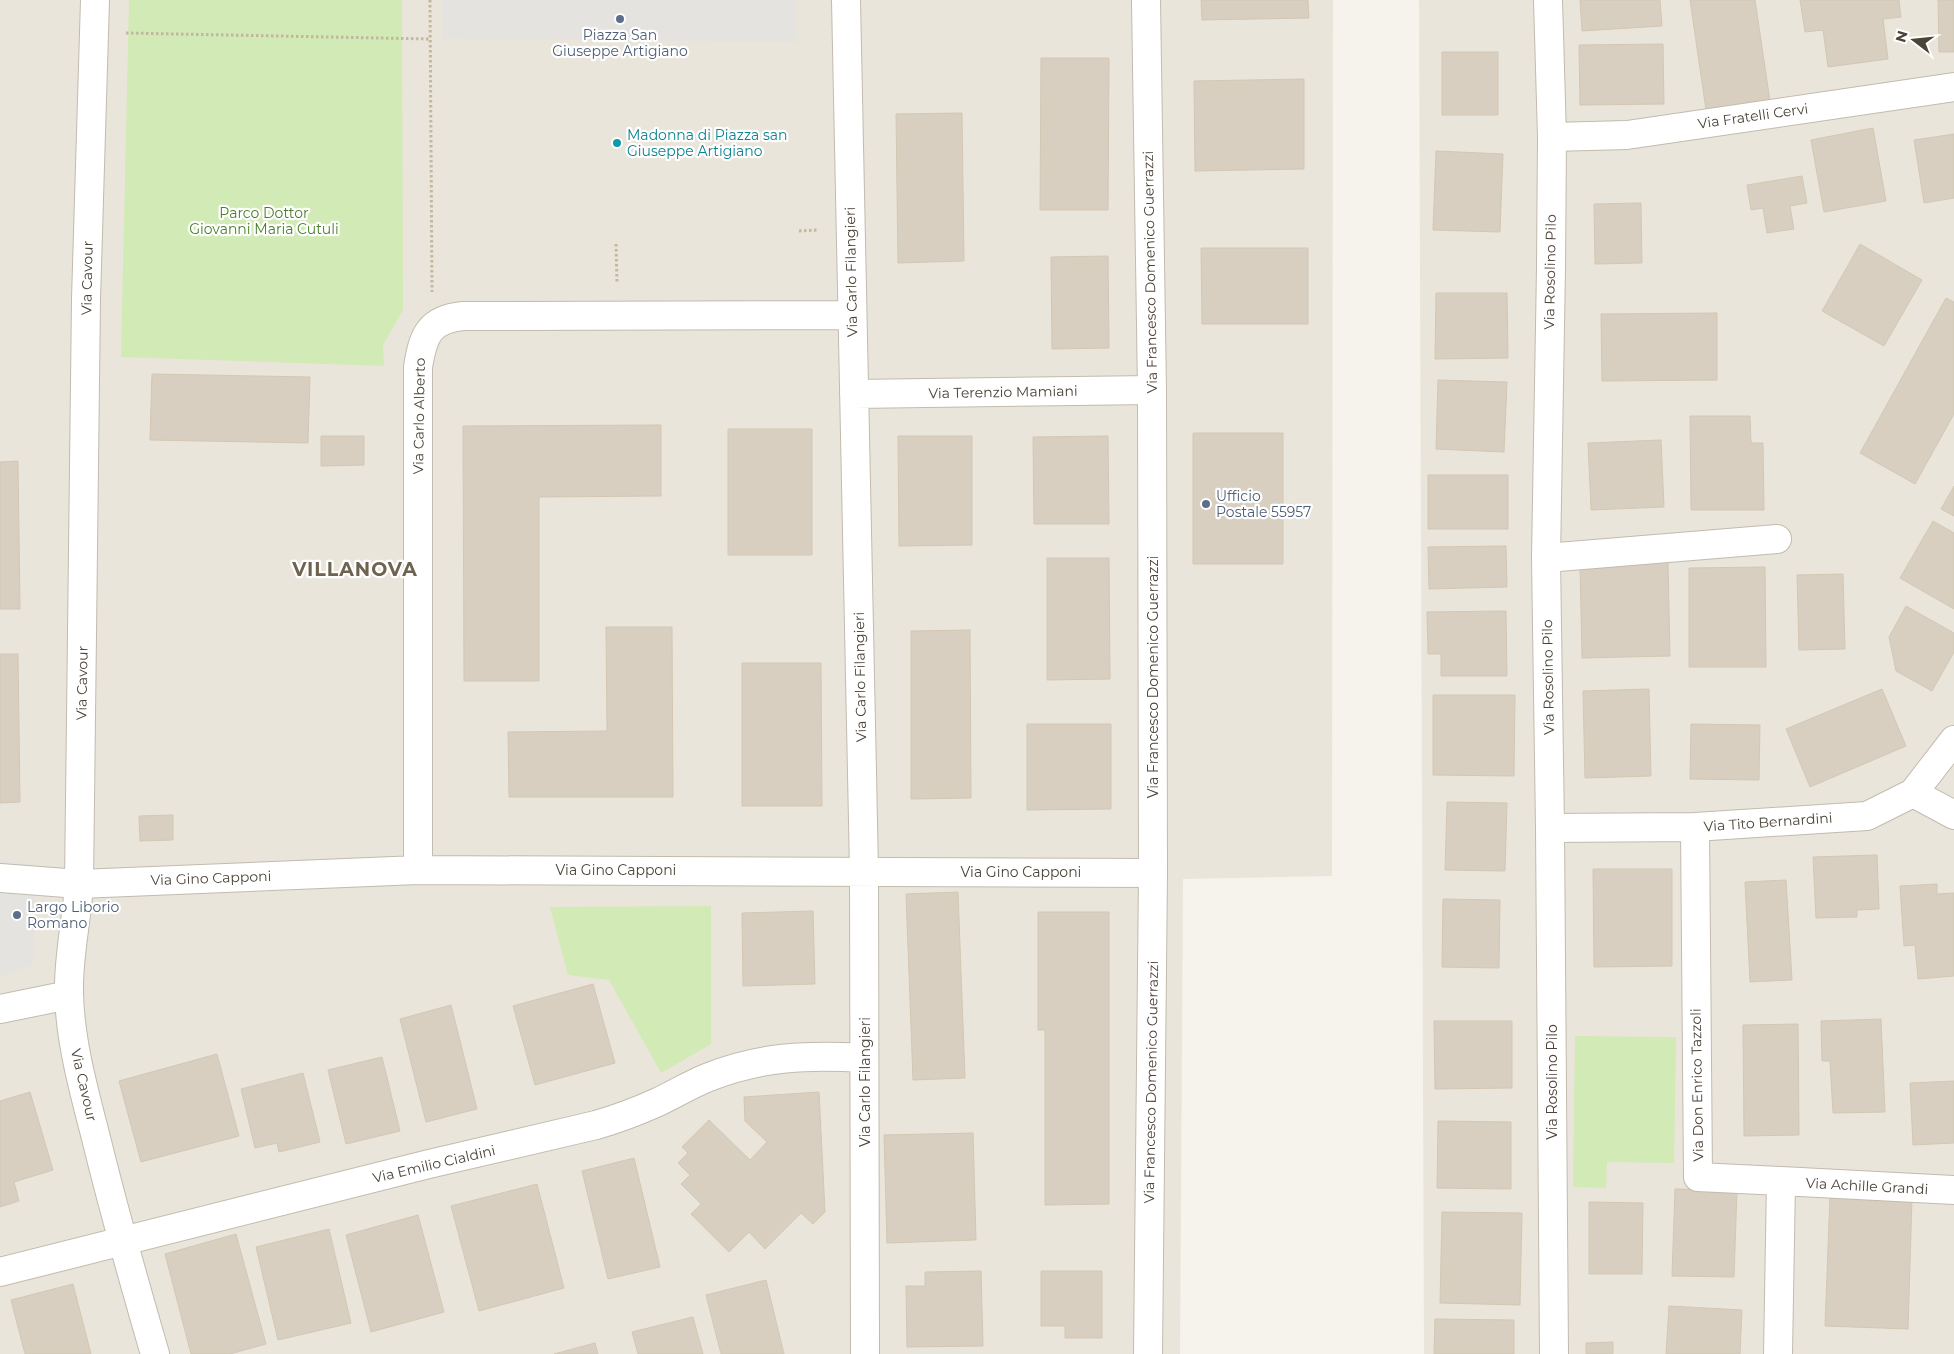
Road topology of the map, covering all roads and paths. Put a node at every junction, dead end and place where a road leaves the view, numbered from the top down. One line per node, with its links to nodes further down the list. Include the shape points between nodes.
1 (95, 0): 6 (street, Via Cavour)
2 (430, 0): 7 (path)
3 (846, 0): 12 (street, Via Carlo Filangieri)
4 (1146, 0): 14 (street, Via Francesco Domenico Guerrazzi)
5 (1548, 0): 9 (street, Via Rosolino Pilo)
6 (94, 32): 7 (path); 27 (street, Via Cavour, via 86,298)
7 (430, 39): 13 (path)
8 (1954, 87): 9 (street, Via Fratelli Cervi, via 1627,135)
9 (1552, 137): 17 (street, Via Rosolino Pilo)
10 (616, 244): 11 (path)
11 (619, 315): 12 (street); 13 (street, via 463,316 445,319)
12 (852, 315): 15 (street, Via Carlo Filangieri)
13 (432, 327): 23 (street, Via Carlo Alberto, via 422,345 418,366)
14 (1152, 390): 15 (street, Via Terenzio Mamiani); 25 (street, Via Francesco Domenico Guerrazzi)
15 (854, 394): 24 (street, Via Carlo Filangieri)
16 (1776, 539): 17 (street)
17 (1546, 558): 22 (street, Via Rosolino Pilo)
18 (1954, 740): 19 (street, Via Tito Bernardini)
19 (1912, 793): 20 (street); 21 (street, Via Tito Bernardini, via 1867,816)
20 (1954, 815)
21 (1695, 827): 22 (street, Via Tito Bernardini); 31 (street, Via Don Enrico Tazzoli, via 1698,1177)
22 (1550, 828): 38 (street, Via Rosolino Pilo)
23 (418, 870): 24 (street, Via Gino Capponi); 27 (street, Via Gino Capponi)
24 (864, 870): 25 (street, Via Gino Capponi); 30 (street, Via Carlo Filangieri)
25 (1153, 873): 37 (street, Via Francesco Domenico Guerrazzi)
26 (0, 878): 27 (street)
27 (80, 884): 28 (street, Via Cavour)
28 (69, 994): 29 (street); 33 (street, Via Cavour, via 83,1083)
29 (0, 1009)
30 (864, 1058): 33 (street, Via Emilio Cialdini, via 784,1057 744,1064 615,1120); 36 (street, Via Carlo Filangieri)
31 (1781, 1182): 32 (street, Via Achille Grandi); 39 (street)
32 (1954, 1190)
33 (122, 1240): 34 (street, Via Emilio Cialdini); 35 (street, Via Cavour)
34 (0, 1272)
35 (155, 1354)
36 (865, 1354)
37 (1148, 1354)
38 (1554, 1354)
39 (1778, 1354)

